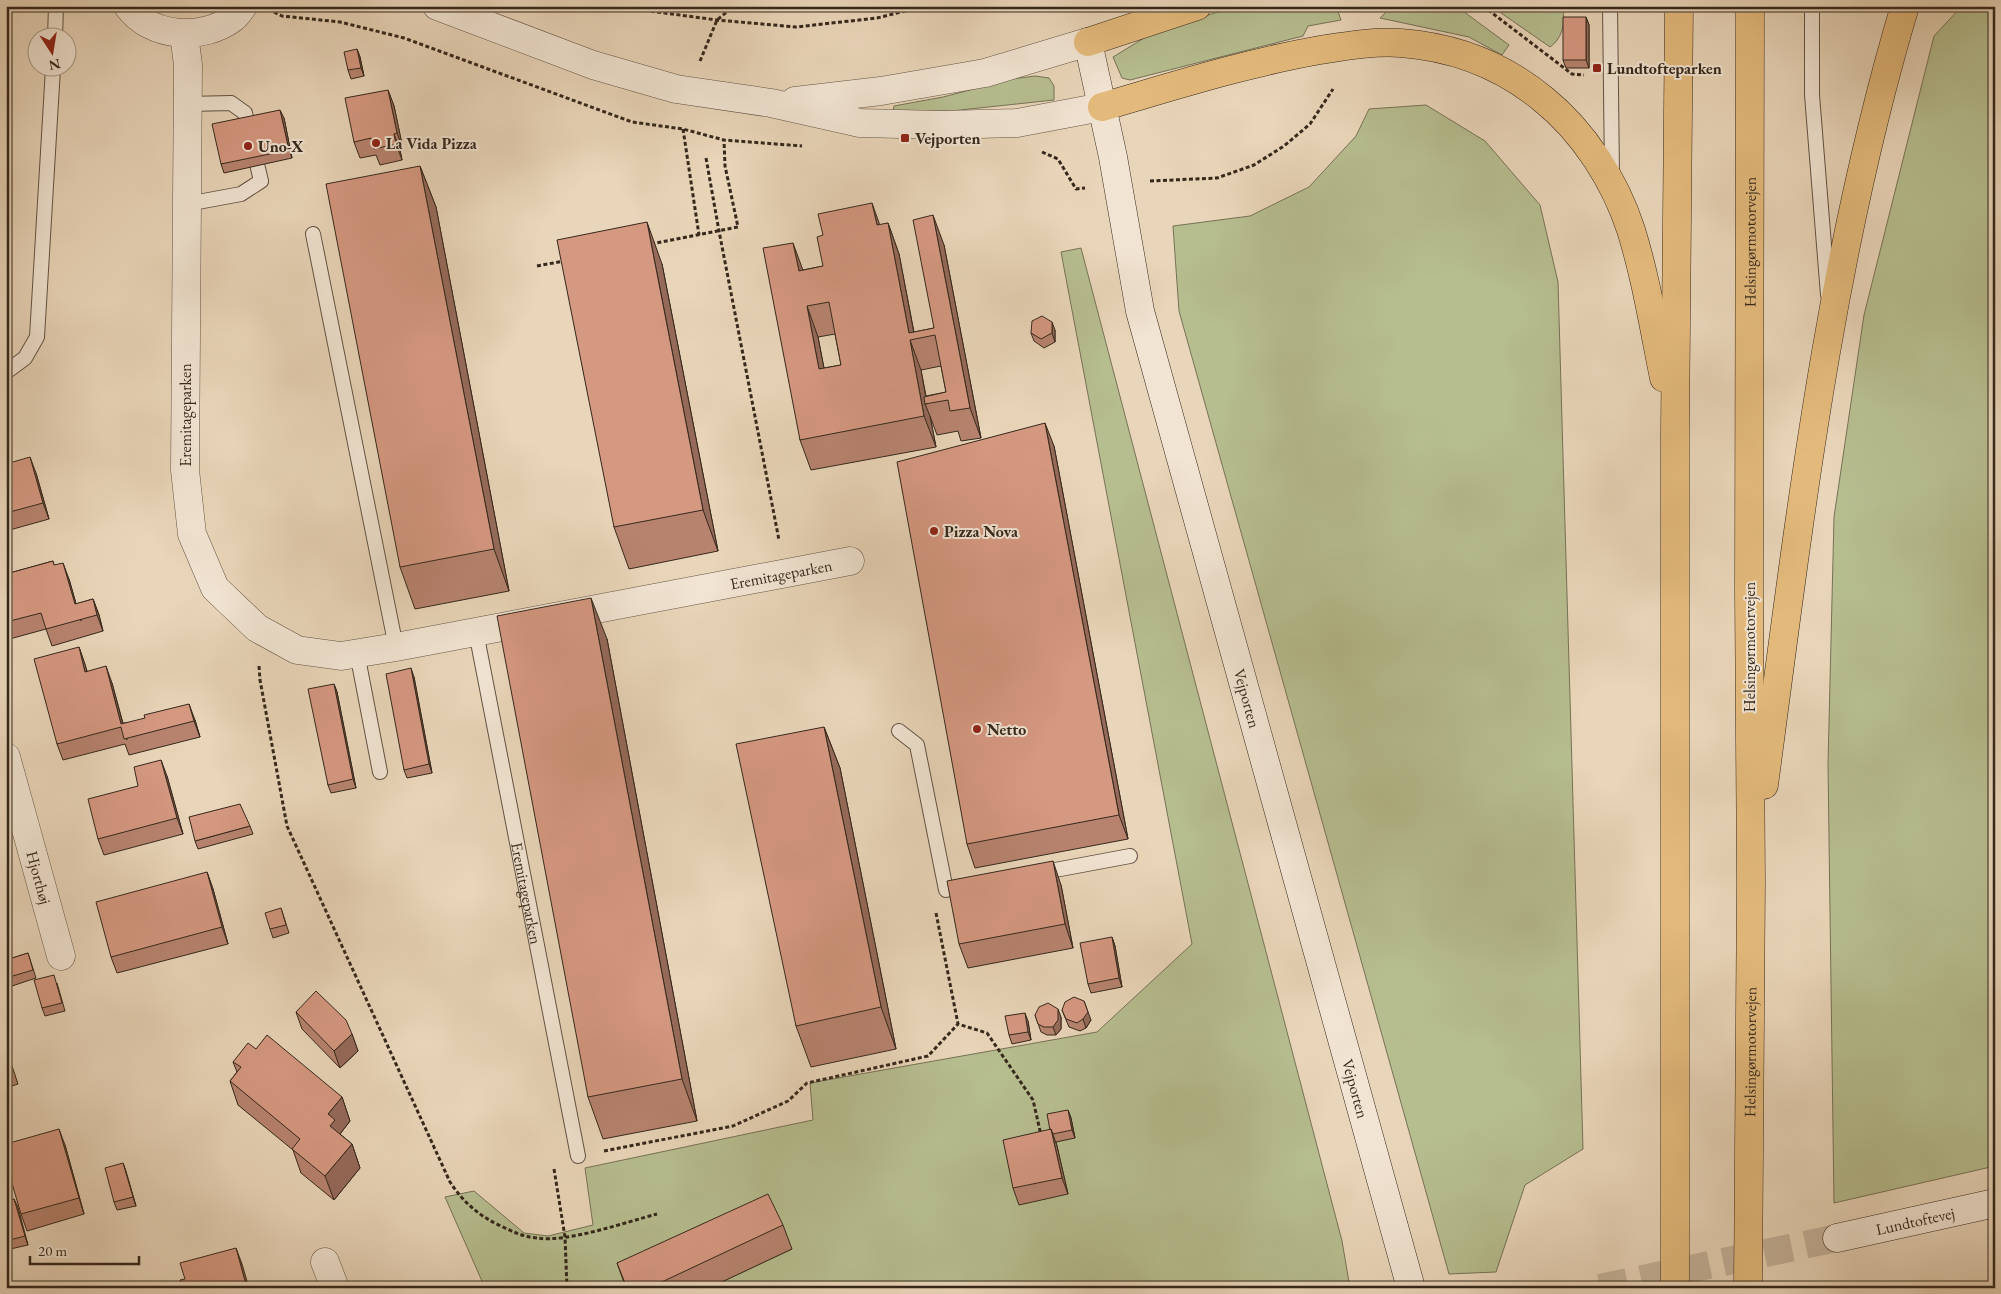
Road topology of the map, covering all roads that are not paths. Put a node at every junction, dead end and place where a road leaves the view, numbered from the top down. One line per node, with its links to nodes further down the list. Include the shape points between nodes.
1 (56, 6): 11 (lane)
2 (128, 6): 12 (street, via 146,23)
3 (244, 6): 12 (street, via 233,18 210,30)
4 (437, 6): 15 (street, via 594,65 676,89)
5 (1197, 6): 13 (highway)
6 (1610, 6): 18 (lane)
7 (1679, 6): 23 (highway)
8 (1750, 6): 34 (highway, Helsingørmotorvejen)
9 (1812, 6): 21 (lane, via 1812,95)
10 (1906, 6): 21 (highway, via 1870,131)
11 (55, 28)
12 (184, 34): 16 (street, Eremitageparken)
13 (1088, 42): 15 (street, via 985,73 881,91); 17 (street, Vejporten)
14 (52, 78): 22 (lane, via 37,337 25,358)
15 (771, 103): 17 (street, via 860,123 941,125 1017,123)
16 (188, 104): 19 (street, Eremitageparken); 19 (lane, via 230,103 245,113 261,181 241,194)
17 (1102, 107): 18 (highway, via 1280,57 1367,44 1400,42 1434,47 1475,59 1527,86 1578,132); 42 (street, Vejporten, via 1140,311)
18 (1612, 186): 23 (highway, via 1631,230)
19 (187, 204): 27 (street, Eremitageparken, via 185,470 192,534 215,588 257,628 297,650 341,656)
20 (313, 234): 26 (lane)
21 (1830, 325): 34 (highway, via 1800,518)
22 (6, 372)
23 (1675, 431): 43 (highway)
24 (850, 561): 25 (street, Eremitageparken)
25 (476, 632): 26 (street, Eremitageparken); 37 (lane, Eremitageparken)
26 (396, 647): 27 (street, Eremitageparken)
27 (357, 653): 30 (lane)
28 (899, 730): 35 (lane, via 917,745 946,890)
29 (6, 757): 31 (street, Hjorthøj)
30 (380, 772)
31 (12, 801): 36 (street, Hjorthøj)
32 (1130, 856): 33 (lane)
33 (1023, 876)
34 (1751, 883): 44 (highway, Helsingørmotorvejen)
35 (975, 885)
36 (61, 956)
37 (578, 1156)
38 (1995, 1203): 39 (street, Lundtoftevej)
39 (1836, 1238)
40 (325, 1262): 41 (street)
41 (335, 1288)
42 (1411, 1288)
43 (1675, 1288)
44 (1748, 1288)

